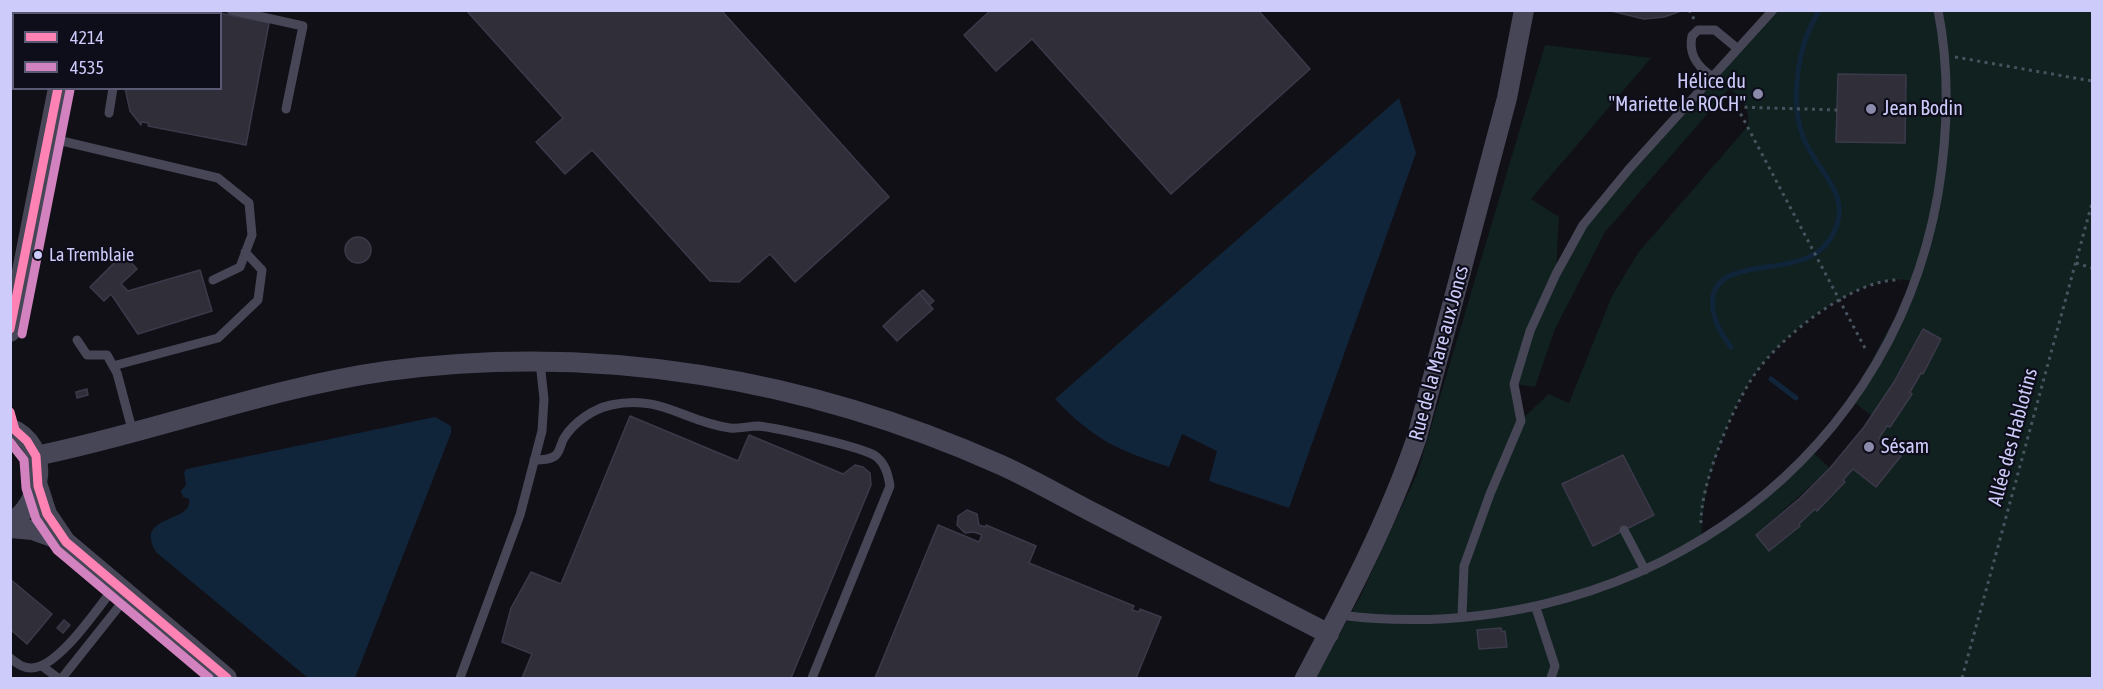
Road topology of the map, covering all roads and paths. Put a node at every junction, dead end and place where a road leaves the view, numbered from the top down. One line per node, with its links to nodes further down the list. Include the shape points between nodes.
1 (231, 10): 12 (lane, via 303,26)
2 (1524, 10): 43 (street, Rue de la Mare aux Joncs, via 1507,98 1417,437 1389,512)
3 (1773, 10): 5 (lane)
4 (1938, 10): 6 (lane)
5 (1738, 49): 7 (lane); 7 (lane, via 1715,30 1698,30 1690,43 1692,53 1697,67)
6 (1945, 55): 8 (path); 14 (lane)
7 (1711, 76): 44 (lane, via 1583,225 1556,274 1530,331 1514,384 1521,421 1464,566)
8 (2092, 81)
9 (58, 90): 16 (street)
10 (113, 90): 15 (lane)
11 (1905, 108): 14 (path)
12 (286, 109)
13 (1837, 110): 23 (path, via 1737,107)
14 (1947, 110): 22 (lane, via 1946,147 1935,212)
15 (109, 113)
16 (49, 138): 18 (lane, via 219,178 249,203 252,235); 24 (street)
17 (2092, 203): 19 (path, Allée des Hablotins)
18 (245, 252): 21 (lane, via 240,267); 28 (lane, via 262,270 258,300 218,338)
19 (2076, 263): 20 (path); 54 (path, Allée des Hablotins)
20 (2092, 268)
21 (213, 280)
22 (1914, 281): 23 (path, via 1875,283); 27 (lane)
23 (1839, 299): 27 (path); 38 (path, via 1785,342 1758,369 1746,388 1707,484)
24 (10, 332)
25 (77, 340): 28 (lane, via 87,355 107,355)
26 (540, 362): 31 (street, via 429,366 333,380); 33 (lane, via 542,432); 45 (street, via 634,366 734,379 789,390 889,420 1003,466)
27 (1875, 363): 38 (lane, via 1839,418 1811,451 1760,499)
28 (113, 366): 31 (lane)
29 (10, 410): 30 (street)
30 (13, 429): 32 (street)
31 (133, 434): 32 (street)
32 (36, 456): 34 (street)
33 (534, 460): 50 (lane, via 520,514); 51 (lane, via 557,455 564,437 595,408 646,402 732,429 757,426 873,455 888,471 890,486)
34 (38, 486): 35 (street, via 32,503); 39 (street, via 47,514)
35 (10, 523)
36 (10, 528): 39 (street, via 33,530)
37 (1624, 530): 40 (lane)
38 (1702, 540): 40 (lane)
39 (66, 542): 41 (street)
40 (1645, 570): 42 (lane)
41 (122, 590): 47 (lane, via 55,658); 48 (lane); 49 (street)
42 (1536, 608): 44 (lane); 53 (lane, via 1555,666)
43 (1339, 615): 44 (lane, via 1404,619); 45 (street, Rue de la Mare aux Joncs)
44 (1462, 616)
45 (1329, 634): 52 (street, Rue de la Mare aux Joncs)
46 (10, 658): 47 (lane, via 20,666)
47 (42, 666): 48 (lane)
48 (60, 678)
49 (227, 678)
50 (460, 678)
51 (812, 678)
52 (1305, 678)
53 (1551, 678)
54 (1962, 678)

